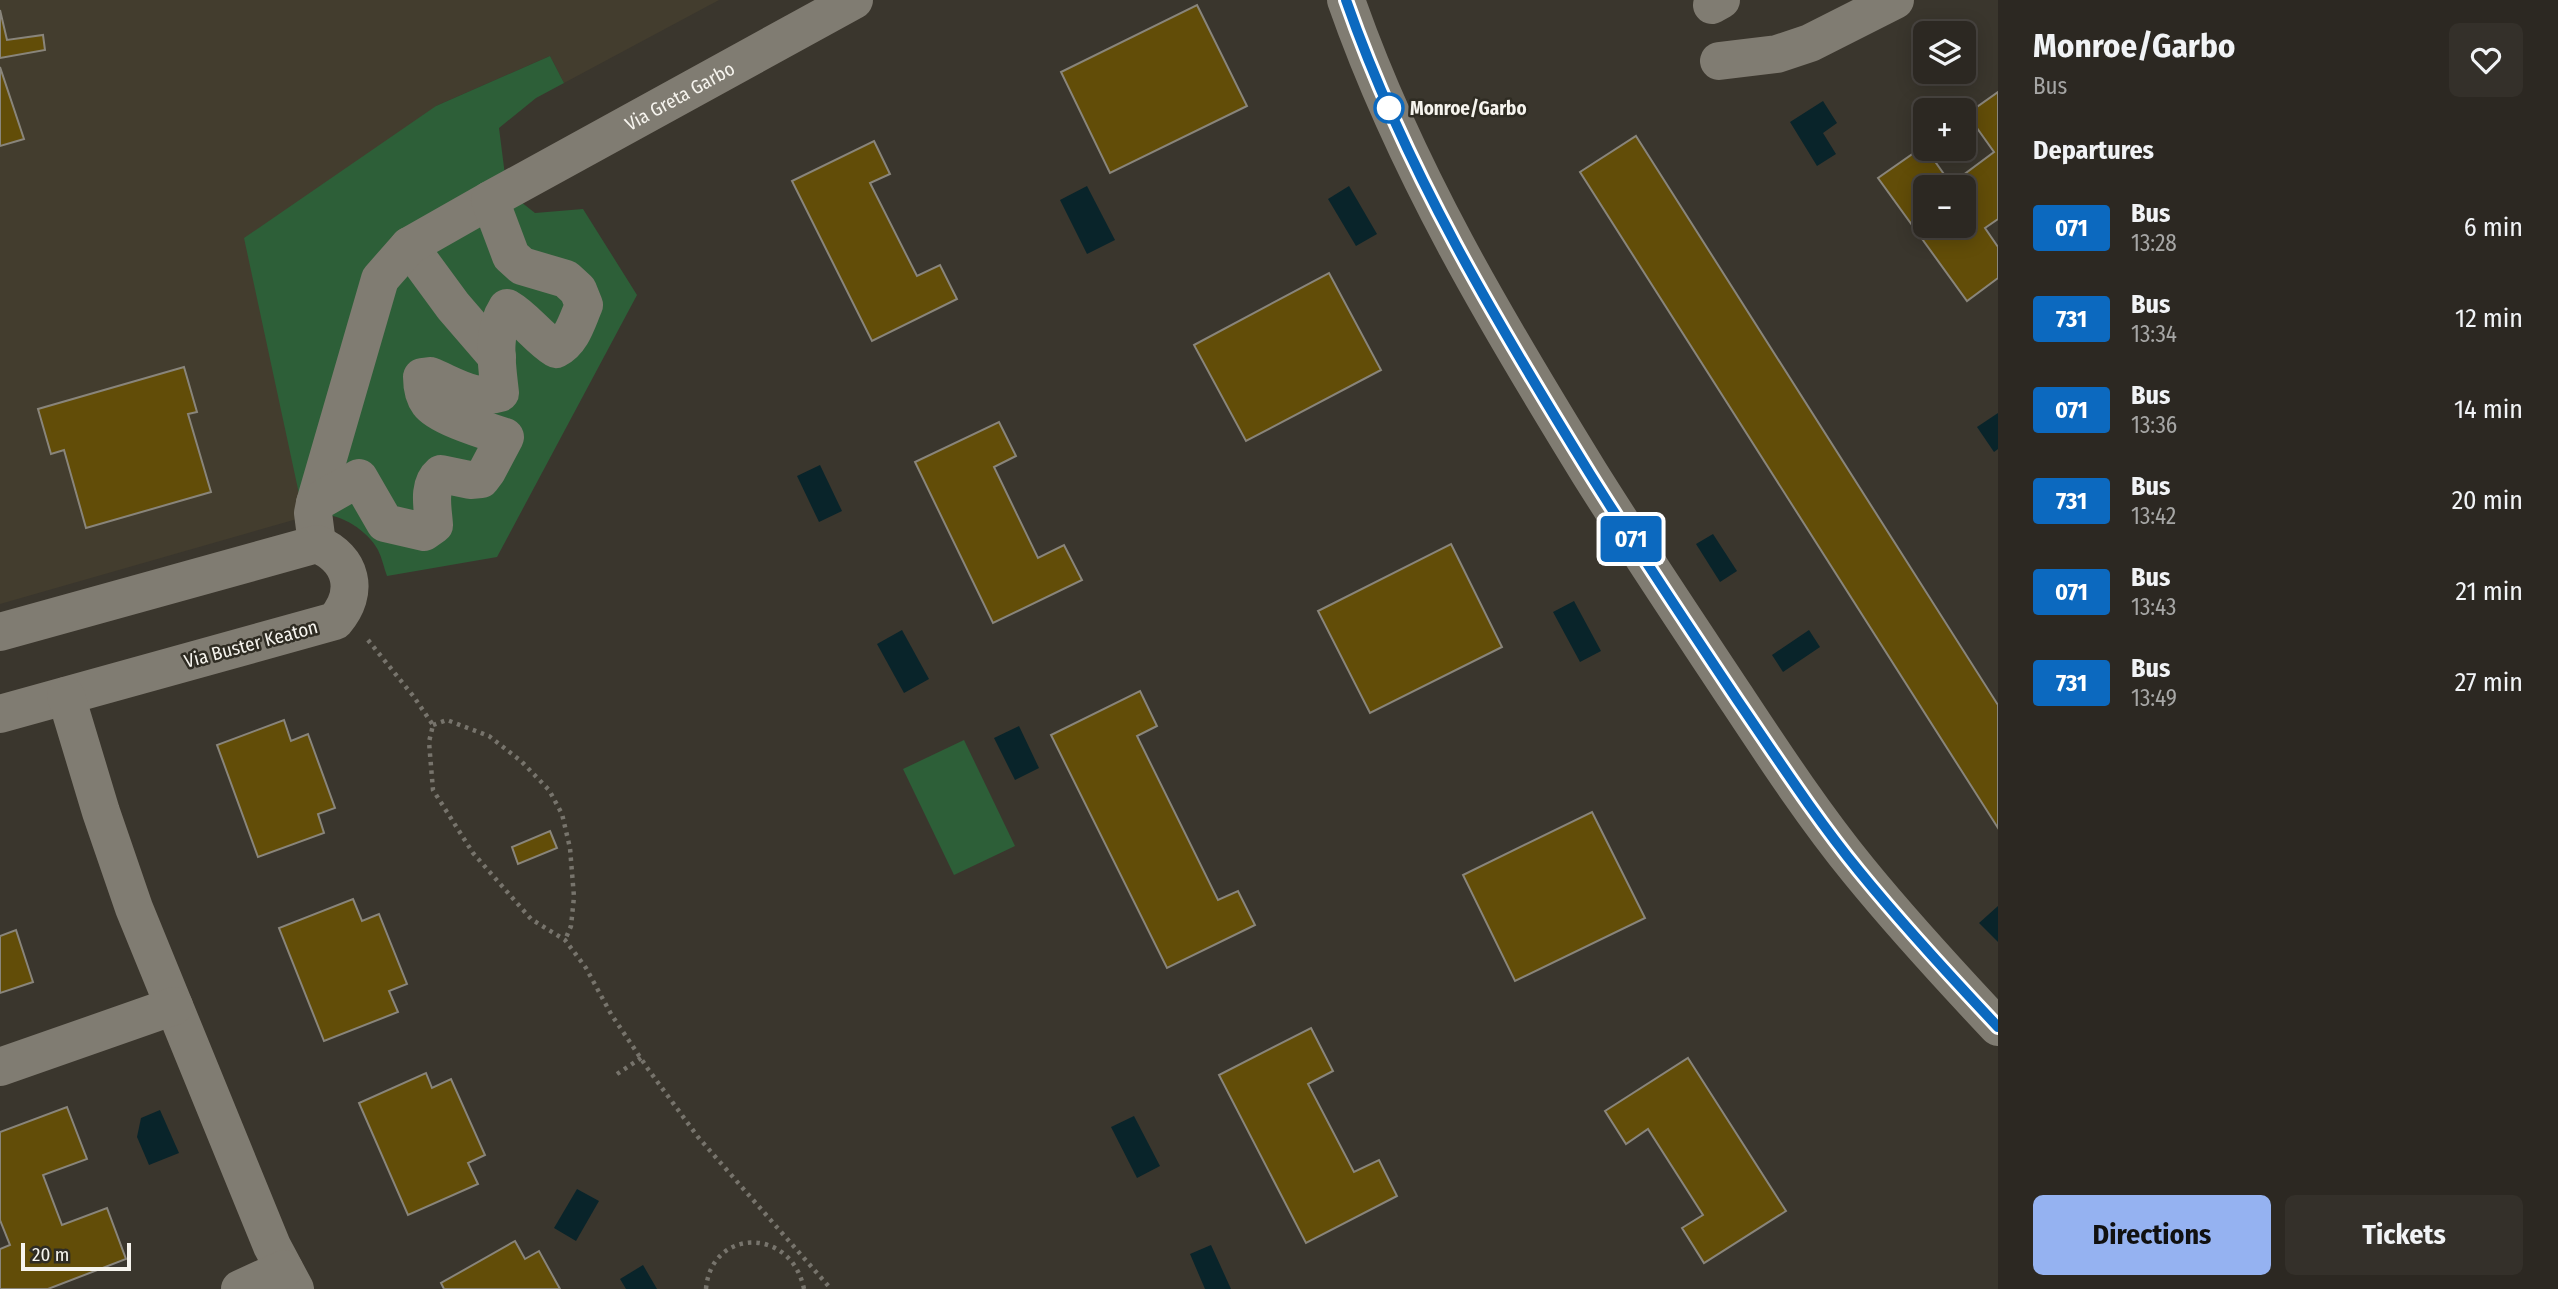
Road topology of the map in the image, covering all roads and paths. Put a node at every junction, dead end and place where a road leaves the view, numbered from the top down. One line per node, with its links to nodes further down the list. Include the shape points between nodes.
1 (854, 0): 5 (street, Via Greta Garbo)
2 (1346, 0): 17 (street, via 1378,84 1446,228 1640,554 1829,833)
3 (1895, 0): 4 (street, via 1799,47)
4 (1720, 61)
5 (498, 196): 6 (street, Via Greta Garbo); 7 (street, via 511,256 522,267 566,279 578,290 584,305 565,344 556,349 507,308 501,316)
6 (409, 246): 7 (street); 8 (street, Via Greta Garbo, via 380,279)
7 (497, 357): 8 (street, via 500,393 489,396 422,377 432,407 505,437 481,479 441,474 434,480 434,525 424,532 384,523 359,478)
8 (315, 503): 9 (street, Via Greta Garbo)
9 (317, 544): 10 (street, Via Buster Keaton, via 338,556 347,571 349,599); 11 (street)
10 (343, 612): 12 (street, Via Buster Keaton, via 335,621); 14 (path)
11 (0, 632)
12 (66, 696): 13 (street, Via Buster Keaton); 16 (street, via 117,859)
13 (0, 714)
14 (433, 726): 15 (path, via 429,742 433,790 448,817 502,889 531,919); 15 (path, via 447,720 489,736 549,790 562,814 570,848 574,897)
15 (565, 940): 18 (path)
16 (174, 1006): 19 (street); 23 (street, via 272,1246)
17 (1998, 1027)
18 (641, 1058): 20 (path); 21 (path, via 698,1137)
19 (0, 1067)
20 (617, 1074)
21 (801, 1253): 22 (path); 27 (path)
22 (793, 1260): 25 (path, via 765,1244 733,1247 710,1270); 26 (path)
23 (290, 1279): 24 (street)
24 (240, 1289)
25 (706, 1289)
26 (804, 1289)
27 (831, 1289)

